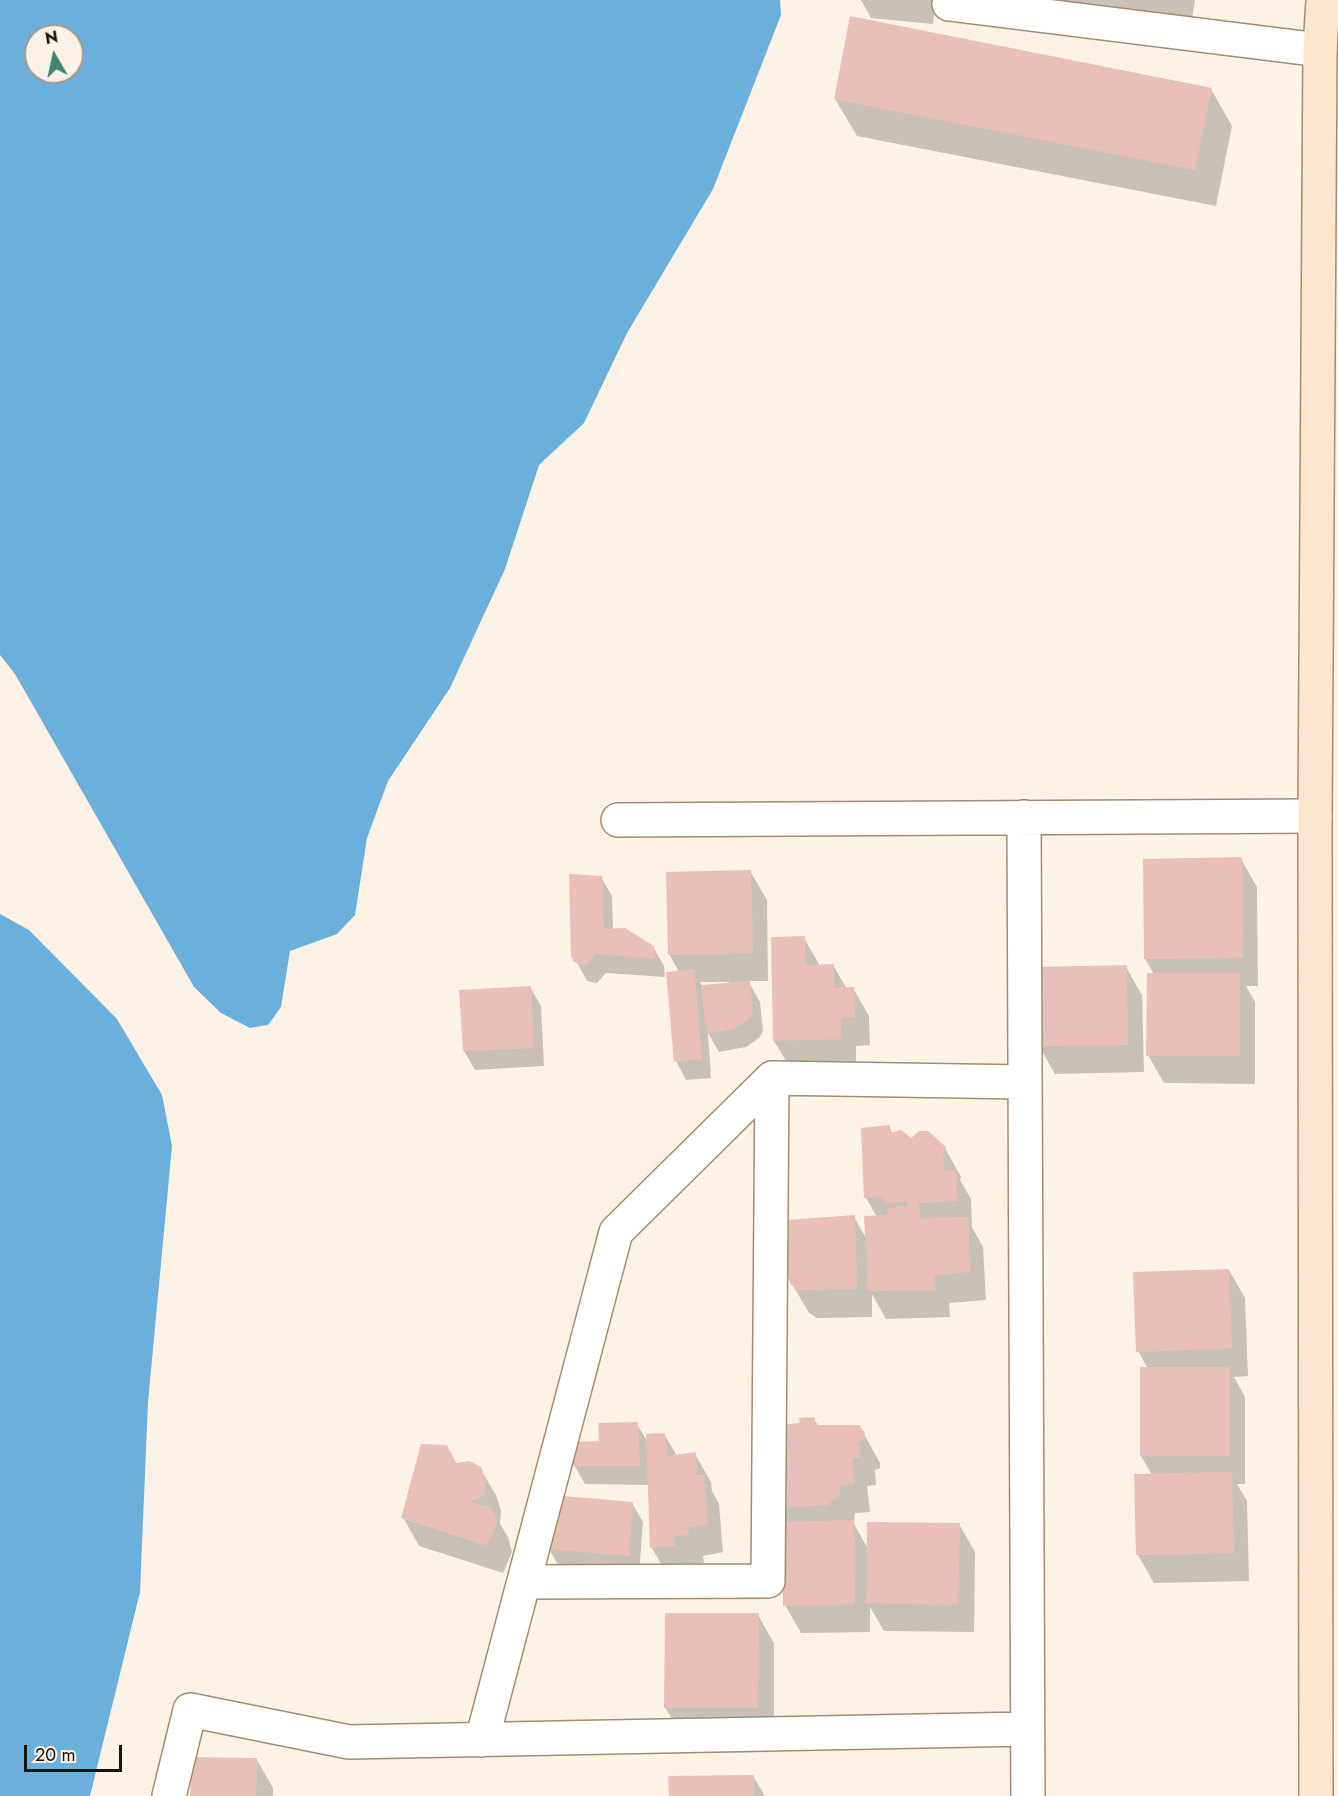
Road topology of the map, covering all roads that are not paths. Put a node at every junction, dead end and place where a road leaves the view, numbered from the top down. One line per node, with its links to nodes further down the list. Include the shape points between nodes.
1 (950, 0): 3 (street, via 949,4)
2 (1323, 0): 3 (main road)
3 (1320, 50): 4 (main road)
4 (1326, 816): 5 (street); 14 (main road)
5 (1024, 817): 6 (street); 8 (street)
6 (618, 820)
7 (772, 1078): 8 (street); 9 (street, via 616,1232); 9 (street, via 768,1581)
8 (1024, 1082): 10 (street)
9 (524, 1581): 11 (street)
10 (1027, 1729): 11 (street); 13 (street)
11 (482, 1740): 12 (street, via 348,1742 190,1710)
12 (169, 1796)
13 (1028, 1796)
14 (1316, 1796)

